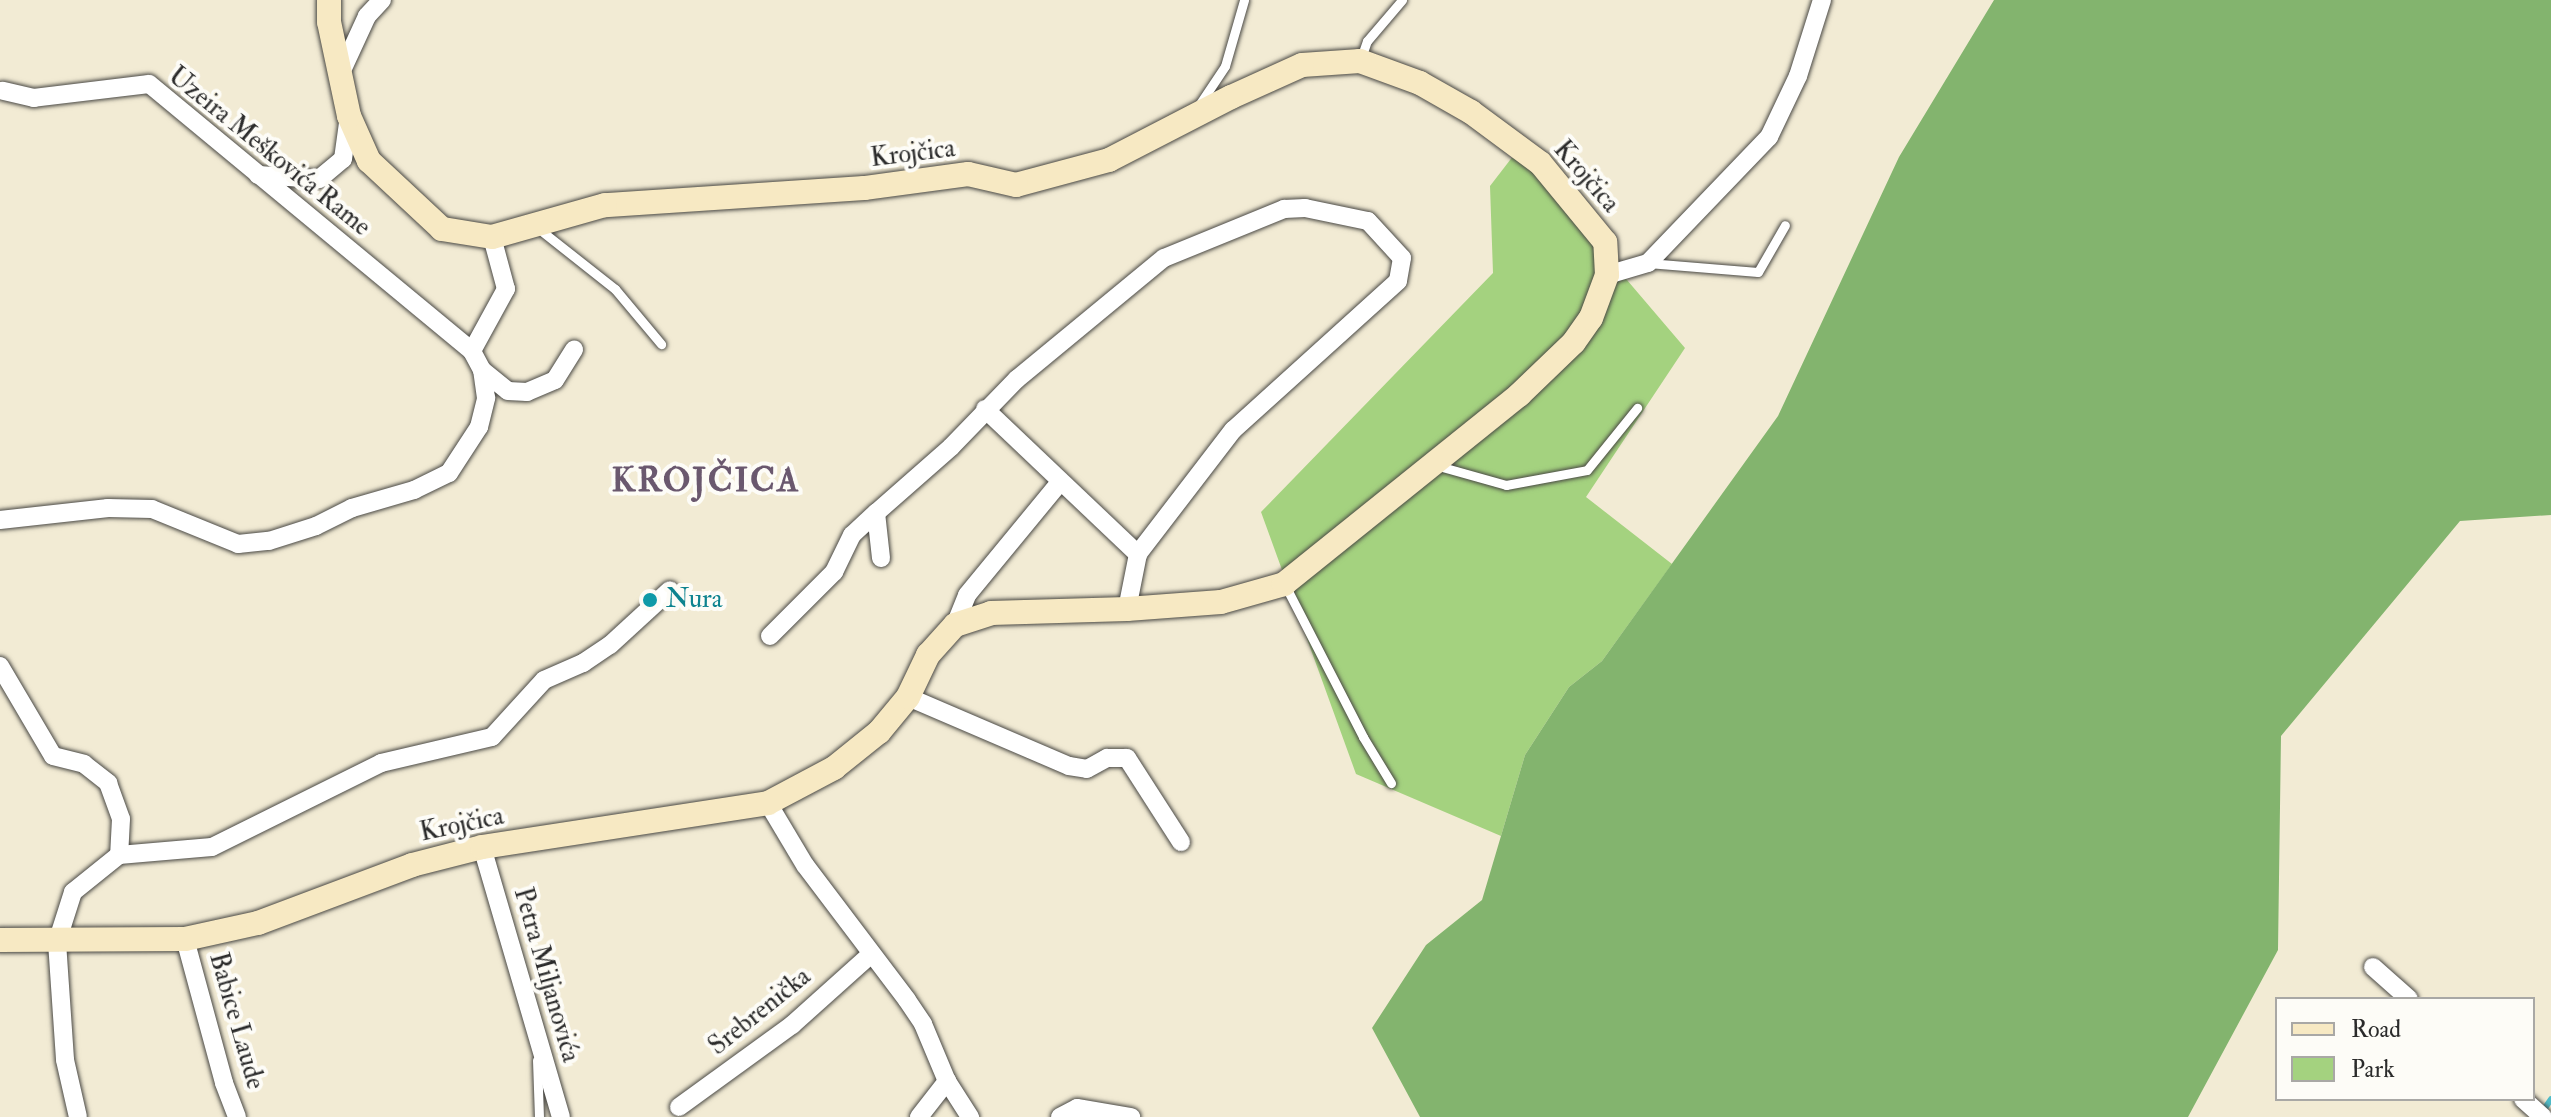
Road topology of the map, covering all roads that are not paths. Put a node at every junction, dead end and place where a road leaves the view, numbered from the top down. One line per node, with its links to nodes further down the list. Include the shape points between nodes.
1 (329, 0): 7 (main road, Krojčica)
2 (382, 0): 7 (street, via 367,16)
3 (1244, 0): 10 (lane, via 1225,66)
4 (1402, 0): 6 (lane, via 1367,41)
5 (1822, 0): 15 (street, via 1798,76 1769,137)
6 (1360, 61): 10 (main road, Krojčica, via 1302,65); 16 (main road, Krojčica, via 1420,83 1471,112 1540,163 1605,242)
7 (339, 77): 9 (main road, Krojčica)
8 (3, 91): 11 (street, Uzeira Meškovića Rame, via 34,98 149,84)
9 (349, 116): 11 (street, via 343,159 319,179); 14 (main road, Krojčica, via 369,161 442,229)
10 (1191, 117): 12 (main road, Krojčica, via 1109,160 1016,185 968,174 864,188 605,205)
11 (258, 175): 19 (street, Uzeira Meškovića Rame)
12 (534, 225): 14 (main road, Krojčica); 17 (lane, via 615,289)
13 (1785, 225): 15 (lane, via 1758,272)
14 (492, 237): 19 (street, via 506,289)
15 (1648, 263): 16 (street)
16 (1607, 275): 23 (main road, Krojčica, via 1591,318 1574,342 1519,395)
17 (661, 344)
18 (574, 350): 20 (street, via 555,380 527,392 508,391)
19 (472, 351): 20 (street, Uzeira Meškovića Rame)
20 (482, 370): 26 (street, Uzeira Meškovića Rame, via 486,398 479,427 449,473 269,541 238,544 152,509)
21 (1637, 408): 23 (lane, via 1587,470 1506,485)
22 (985, 409): 24 (street); 25 (street, via 951,447); 27 (street, via 1164,258 1208,237 1284,209 1305,208 1368,221 1378,230 1402,258 1398,281 1233,430)
23 (1432, 464): 29 (main road, Krojčica)
24 (1060, 482): 27 (street); 32 (street, via 967,595)
25 (876, 513): 28 (street); 33 (street, via 852,535 834,572)
26 (0, 519)
27 (1138, 554): 31 (street)
28 (881, 558)
29 (1284, 584): 31 (main road, Krojčica, via 1221,602); 36 (lane)
30 (670, 590): 40 (street, via 610,645 544,680 492,737 381,763 212,847)
31 (1127, 609): 32 (main road, Krojčica, via 991,613)
32 (955, 625): 35 (main road, Krojčica, via 928,655)
33 (770, 636)
34 (0, 666): 40 (street, via 53,756 84,764 108,783 121,819)
35 (908, 697): 37 (main road, Krojčica, via 879,732 834,768); 38 (street, via 1087,769 1107,758 1127,758)
36 (1391, 783)
37 (768, 803): 39 (main road, Krojčica); 44 (street, via 805,865)
38 (1181, 842)
39 (482, 847): 41 (main road, Krojčica, via 382,875 258,923); 47 (street, Petra Miljanovića)
40 (119, 855): 43 (street, via 73,892)
41 (185, 939): 43 (main road, Krojčica); 53 (street, Babice Laude)
42 (0, 940): 43 (main road, Krojčica)
43 (57, 942): 52 (street, via 65,1060)
44 (871, 954): 48 (street, via 923,1024); 50 (street, Srebrenička, via 792,1025)
45 (2373, 967): 46 (street)
46 (2407, 997)
47 (537, 1037): 54 (lane); 55 (street, Petra Miljanovića)
48 (947, 1081): 56 (street); 57 (street)
49 (2526, 1101): 51 (street)
50 (679, 1107)
51 (2548, 1116)
52 (78, 1117)
53 (237, 1117)
54 (539, 1117)
55 (561, 1117)
56 (919, 1117)
57 (970, 1117)
58 (1060, 1117): 59 (street, via 1077,1108)
59 (1131, 1117)

